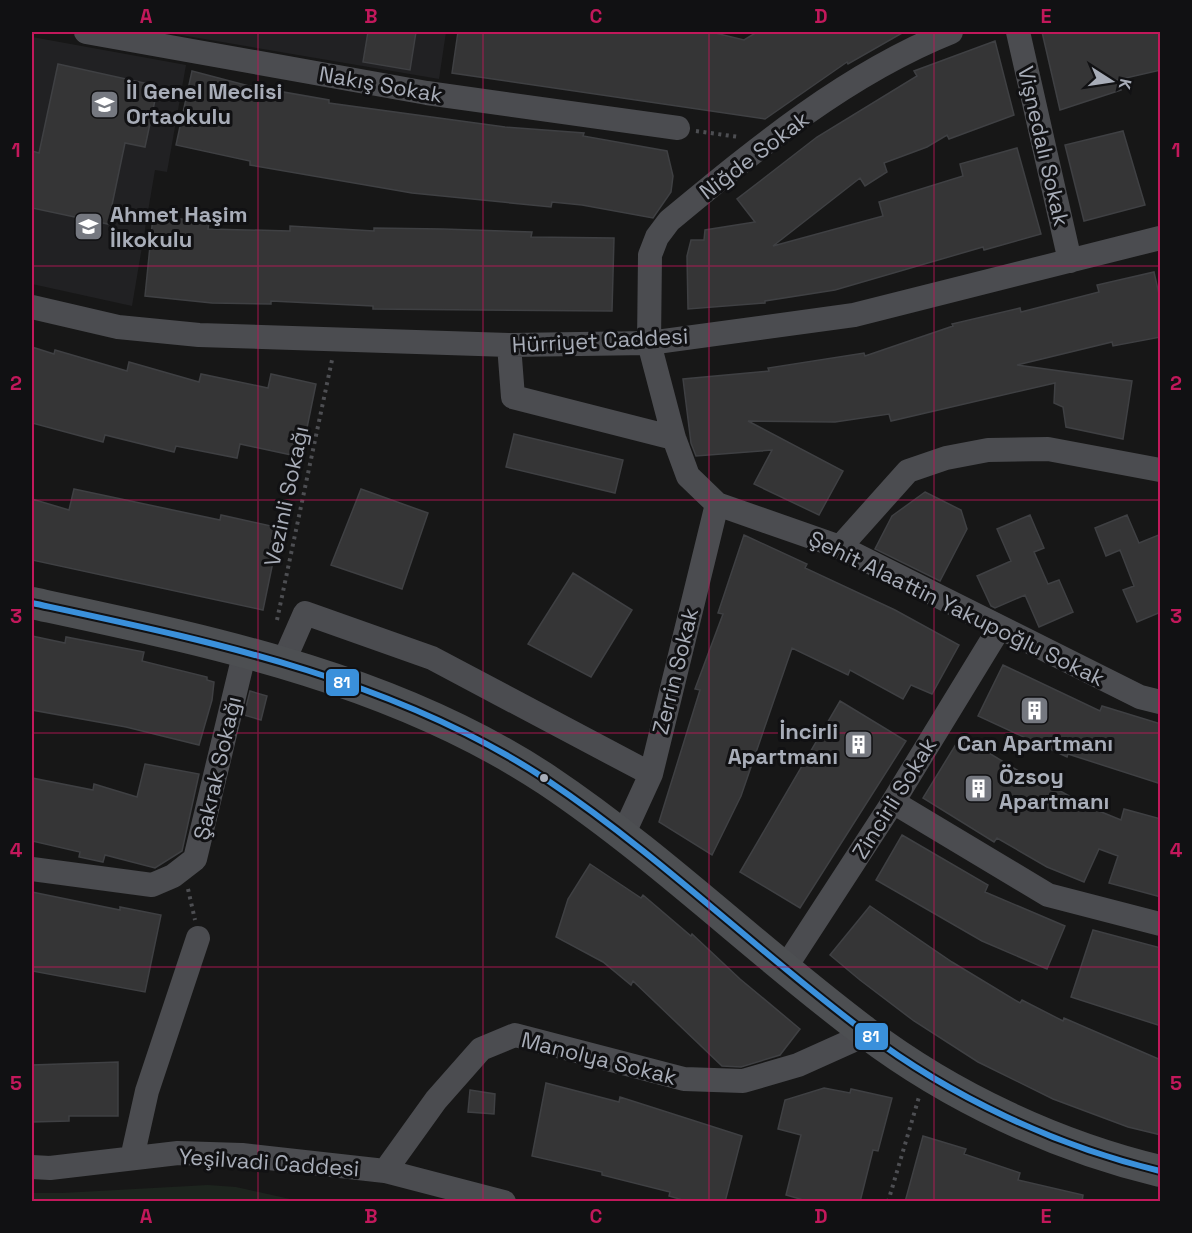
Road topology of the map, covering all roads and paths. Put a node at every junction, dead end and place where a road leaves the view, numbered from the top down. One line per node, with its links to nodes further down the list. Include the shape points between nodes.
1 (86, 32): 4 (street, Nakış Sokak)
2 (951, 32): 6 (street, Niğde Sokak, via 906,50)
3 (1018, 32): 8 (street, Vişnedalı Sokak)
4 (162, 38): 5 (street, Nakış Sokak, via 427,93)
5 (678, 128): 6 (path)
6 (766, 141): 11 (street, Niğde Sokak, via 669,221 657,237 650,255)
7 (1161, 238): 8 (street, Hürriyet Caddesi)
8 (1070, 261): 11 (street, Hürriyet Caddesi, via 854,315)
9 (32, 307): 10 (street, Hürriyet Caddesi, via 118,327 199,335)
10 (337, 339): 12 (street, Hürriyet Caddesi); 19 (path, Vezinli Sokağı)
11 (650, 343): 12 (street, Hürriyet Caddesi); 13 (street, Şehit Alaattin Yakupoğlu Sokak)
12 (509, 345): 13 (street, via 513,397)
13 (674, 438): 15 (street, Şehit Alaattin Yakupoğlu Sokak, via 688,476)
14 (1161, 470): 16 (street, via 1048,449 988,450 946,458 908,471)
15 (717, 504): 16 (street, Şehit Alaattin Yakupoğlu Sokak); 21 (street, Zerrin Sokak)
16 (840, 547): 18 (street, Şehit Alaattin Yakupoğlu Sokak)
17 (32, 603): 19 (main road)
18 (1000, 627): 20 (street, Şehit Alaattin Yakupoğlu Sokak, via 1140,697); 22 (street, Zincirli Sokak)
19 (265, 658): 21 (street, Şakrak Sokağı, via 305,614 432,658); 23 (main road, via 396,702 456,729 546,779); 25 (street, Şakrak Sokağı, via 195,859)
20 (1161, 702)
21 (651, 774): 23 (street, Zerrin Sokak)
22 (893, 802): 26 (street, via 1048,895); 28 (street, Zincirli Sokak)
23 (623, 835): 28 (main road)
24 (32, 869): 25 (street, via 152,885)
25 (179, 872): 27 (path)
26 (1161, 924)
27 (198, 938): 31 (street, via 147,1091)
28 (785, 968): 29 (main road)
29 (867, 1034): 30 (main road); 33 (street, Manolya Sokak, via 798,1065 743,1081 684,1079 515,1035 481,1049 436,1100)
30 (926, 1073): 34 (main road, via 1024,1125 1097,1153); 36 (path)
31 (132, 1158): 32 (street, Yeşilvadi Caddesi); 33 (street, Yeşilvadi Caddesi, via 178,1153 242,1155)
32 (32, 1167)
33 (385, 1171): 35 (street, Yeşilvadi Caddesi)
34 (1161, 1171)
35 (504, 1202)
36 (888, 1202)

